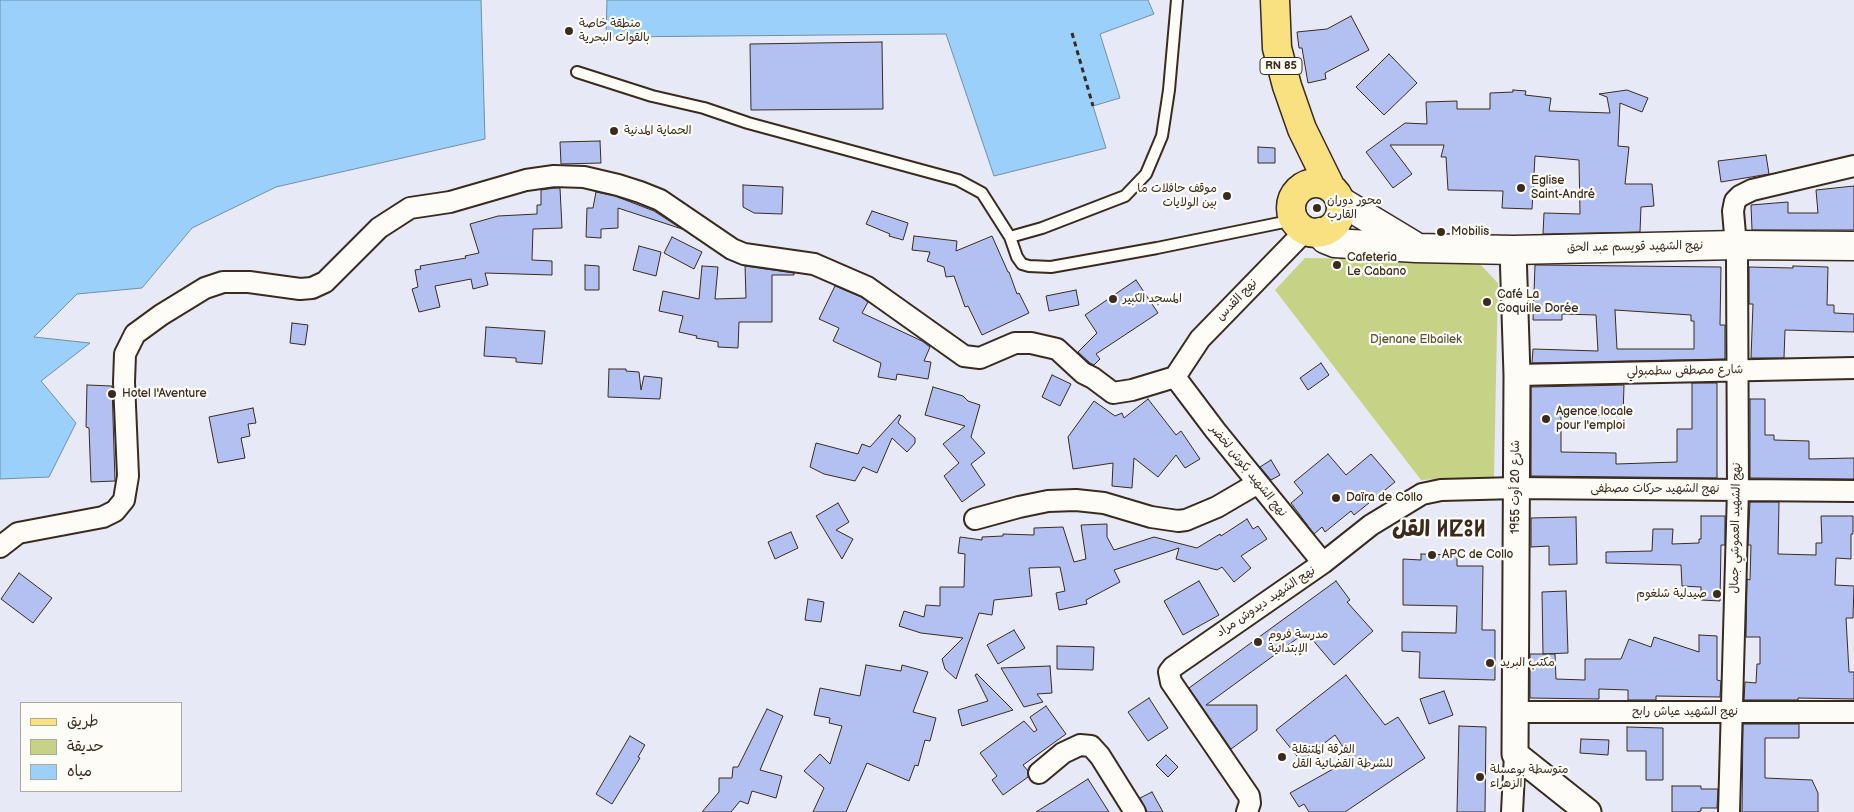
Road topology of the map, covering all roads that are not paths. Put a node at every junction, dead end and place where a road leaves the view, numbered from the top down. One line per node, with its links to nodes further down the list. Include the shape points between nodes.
1 (1177, 0): 8 (lane, via 1162,136 1146,174 1125,196)
2 (1274, 0): 4 (main road, RN 85, via 1277,48 1286,86)
3 (576, 72): 8 (lane, via 958,180 982,193)
4 (1302, 129): 6 (main road, RN 85); 7 (main road, RN 85)
5 (1854, 166): 9 (street, نهج الشهيد العموشي جمال, via 1771,184 1740,196 1734,201 1733,210)
6 (1335, 194): 7 (main road, via 1341,209 1339,218 1328,229); 7 (main road, via 1323,184 1314,183 1299,189); 11 (main road)
7 (1304, 220): 8 (lane, via 1051,267 1022,264); 11 (main road, نهج الشهيد قويسم عبد الحق, via 1325,239 1335,243); 16 (street, نهج القدس, via 1200,338)
8 (1010, 237)
9 (1736, 245): 10 (main road, نهج الشهيد قويسم عبد الحق); 12 (main road, نهج الشهيد قويسم عبد الحق); 14 (street, نهج الشهيد العموشي جمال)
10 (1854, 246)
11 (1416, 248): 12 (main road, نهج الشهيد قويسم عبد الحق)
12 (1513, 250): 15 (street, شارع 20 أوت 1955)
13 (1854, 368): 14 (street, شارع مصطفى سطمبولي)
14 (1738, 370): 15 (street, شارع مصطفى سطمبولي); 19 (street, نهج الشهيد العموشي جمال)
15 (1516, 375): 18 (street, شارع 20 أوت 1955)
16 (1175, 377): 17 (street, نهج الشهيد بكوش لخضر); 22 (street, via 1113,393 1083,373 1057,349 1015,343 980,358 964,356 866,286 814,264 744,254 732,249 660,200 618,184 584,177 554,176 526,180 450,202 410,208 379,228 325,282 312,288 223,282 205,288 161,315 136,334 125,354 128,476 124,500 115,511 104,517 18,533)
17 (1258, 483): 21 (street, via 1217,507 1186,520 1151,517 1104,503 1076,500 1048,501); 23 (street, نهج الشهيد بكوش لخضر)
18 (1516, 488): 19 (street, نهج الشهيد حركات مصطفى); 23 (street, نهج الشهيد ديدوش مراد, via 1442,490 1422,494 1371,525); 24 (street, شارع 20 أوت 1955)
19 (1738, 490): 20 (street, نهج الشهيد حركات مصطفى); 25 (street, نهج الشهيد العموشي جمال)
20 (1854, 491)
21 (975, 519)
22 (0, 547)
23 (1323, 563): 30 (street, نهج الشهيد ديدوش مراد, via 1169,672 1171,682 1249,796)
24 (1515, 712): 25 (street, نهج الشهيد عياش رابح); 27 (street, شارع 20 أوت 1955)
25 (1731, 712): 26 (street, نهج الشهيد عياش رابح); 33 (street, نهج الشهيد العموشي جمال)
26 (1854, 712)
27 (1515, 754): 31 (street); 32 (street)
28 (1039, 773): 29 (street, via 1062,753 1080,745 1091,746)
29 (1135, 812)
30 (1247, 812)
31 (1512, 812)
32 (1588, 812)
33 (1729, 812)

